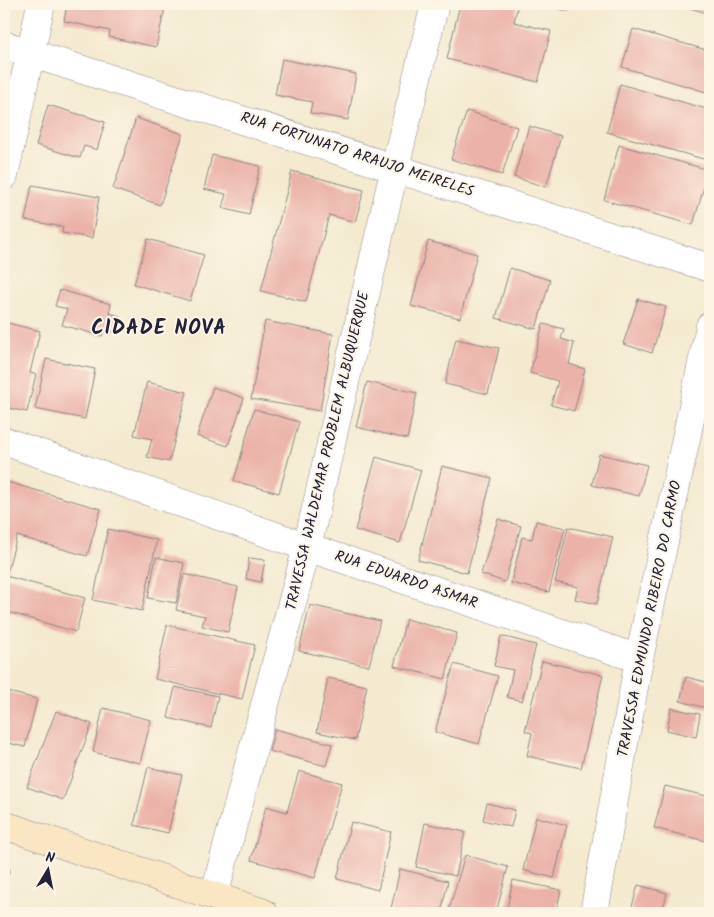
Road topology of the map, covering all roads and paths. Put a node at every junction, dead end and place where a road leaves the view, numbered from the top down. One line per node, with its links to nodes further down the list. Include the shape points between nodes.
1 (41, 4): 4 (street)
2 (435, 4): 5 (street, TRAVESSA WALDEMAR PROBLEM ALBUQUERQUE)
3 (4, 45): 4 (street, RUA FORTUNATO ARAUJO MEIRELES)
4 (30, 53): 5 (street, RUA FORTUNATO ARAUJO MEIRELES); 6 (street)
5 (395, 167): 7 (street, RUA FORTUNATO ARAUJO MEIRELES); 10 (street, TRAVESSA WALDEMAR PROBLEM ALBUQUERQUE)
6 (4, 176)
7 (710, 268)
8 (710, 326): 11 (street, TRAVESSA EDMUNDO RIBEIRO DO CARMO)
9 (4, 441): 10 (street, RUA EDUARDO ASMAR)
10 (306, 547): 11 (street, RUA EDUARDO ASMAR); 13 (street, TRAVESSA WALDEMAR PROBLEM ALBUQUERQUE)
11 (639, 659): 15 (street, TRAVESSA EDMUNDO RIBEIRO DO CARMO)
12 (4, 825): 13 (street)
13 (214, 896): 14 (street)
14 (264, 913)
15 (594, 913)

